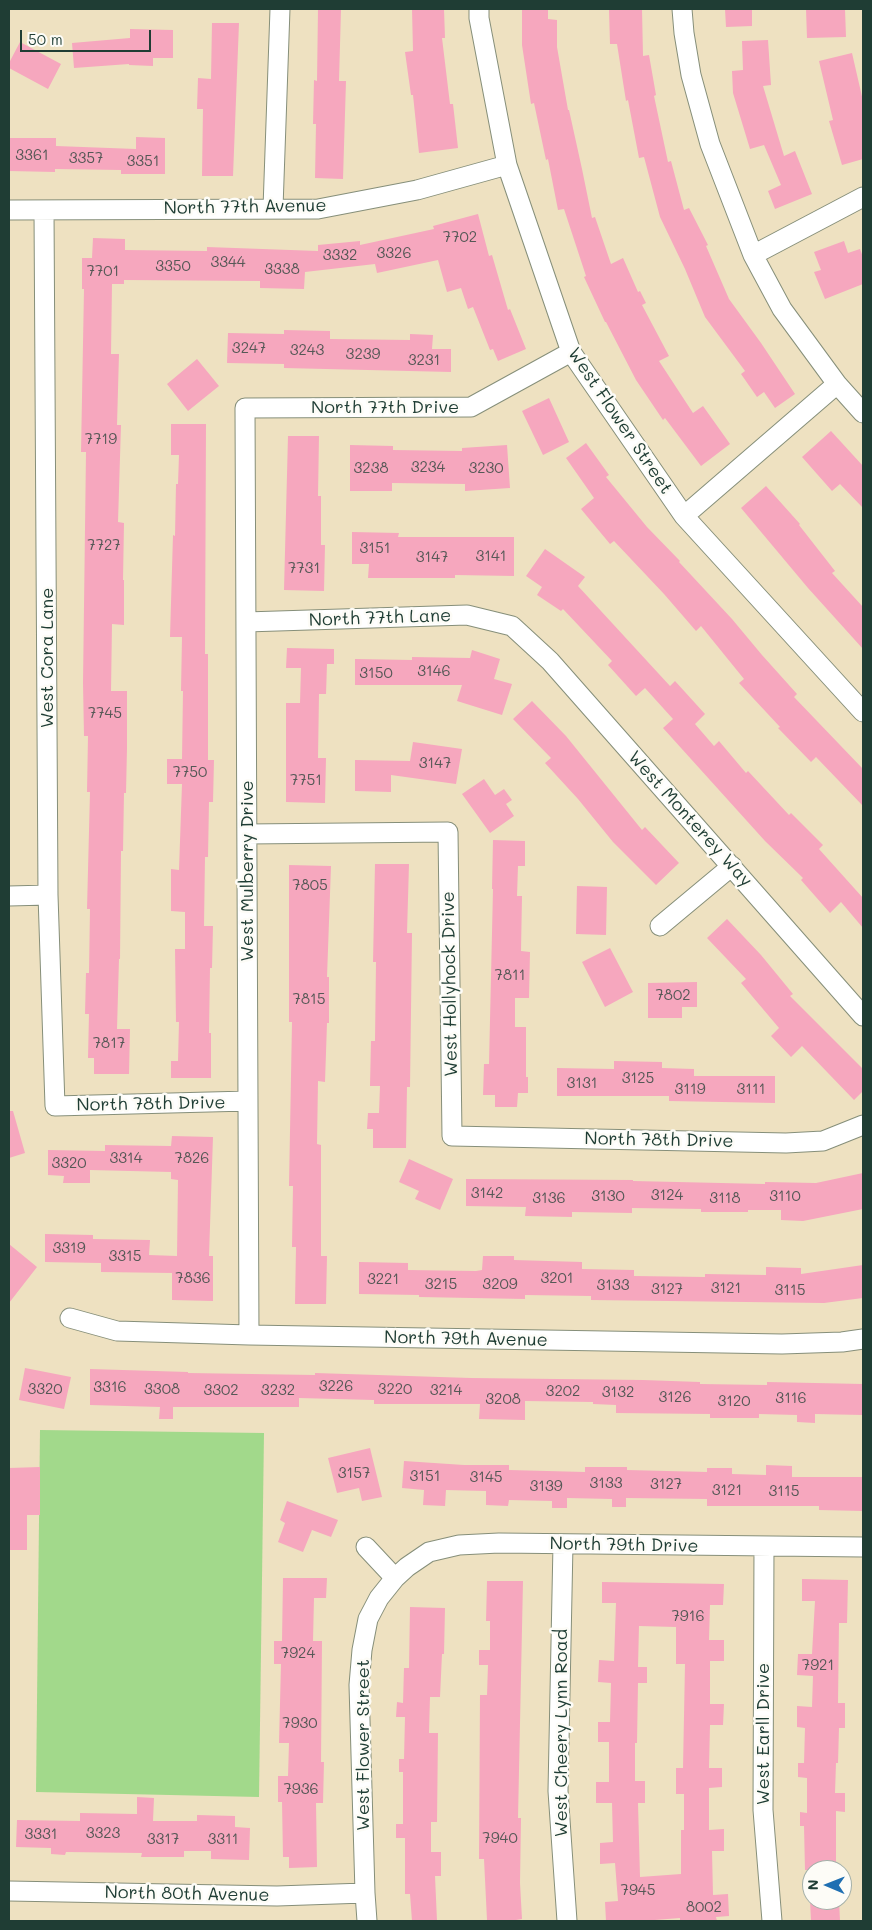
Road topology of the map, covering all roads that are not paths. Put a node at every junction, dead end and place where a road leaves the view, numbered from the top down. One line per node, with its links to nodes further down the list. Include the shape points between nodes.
1 (280, 9): 6 (street)
2 (479, 9): 4 (street, West Flower Street)
3 (682, 9): 9 (street, via 691,75 710,144)
4 (507, 165): 6 (street, North 77th Avenue, via 417,190 318,209); 10 (street, West Flower Street)
5 (863, 197): 9 (street)
6 (274, 208): 8 (street, North 77th Avenue)
7 (9, 210): 8 (street, North 77th Avenue)
8 (44, 210): 20 (street, West Cora Lane)
9 (753, 255): 11 (street, via 782,309)
10 (571, 352): 12 (street, North 77th Drive, via 471,407); 14 (street, West Flower Street)
11 (836, 384): 13 (street); 14 (street)
12 (245, 408): 15 (street, West Mulberry Drive)
13 (863, 413)
14 (684, 516): 17 (street, West Flower Street)
15 (246, 622): 16 (street, North 77th Lane, via 467,615); 18 (street, West Mulberry Drive)
16 (512, 626): 19 (street, West Monterey Way, via 550,661)
17 (863, 712)
18 (247, 834): 24 (street, West Mulberry Drive); 27 (street, West Hollyhock Drive, via 448,832)
19 (732, 866): 22 (street); 23 (street, West Monterey Way)
20 (48, 895): 21 (street); 25 (street, West Cora Lane)
21 (9, 896)
22 (660, 926)
23 (863, 1016)
24 (248, 1101): 25 (street, North 78th Drive); 29 (street, West Mulberry Drive)
25 (55, 1106)
26 (863, 1125): 27 (street, North 78th Drive, via 823,1141 786,1143)
27 (452, 1136)
28 (70, 1318): 29 (street, North 79th Avenue, via 117,1331)
29 (248, 1335): 30 (street, North 79th Avenue, via 782,1344)
30 (863, 1339)
31 (563, 1544): 32 (street, North 79th Drive); 35 (street, North 79th Drive, via 459,1545 429,1552); 39 (street, West Cheery Lynn Road, via 558,1791)
32 (764, 1546): 34 (street, North 79th Drive); 40 (street, West Earll Drive, via 763,1810)
33 (366, 1547): 35 (street)
34 (863, 1547)
35 (395, 1578): 37 (street, West Flower Street, via 368,1619 362,1650 359,1686)
36 (9, 1891): 37 (street, North 80th Avenue, via 277,1896)
37 (365, 1893): 38 (street, West Flower Street)
38 (367, 1921)
39 (567, 1921)
40 (772, 1921)

